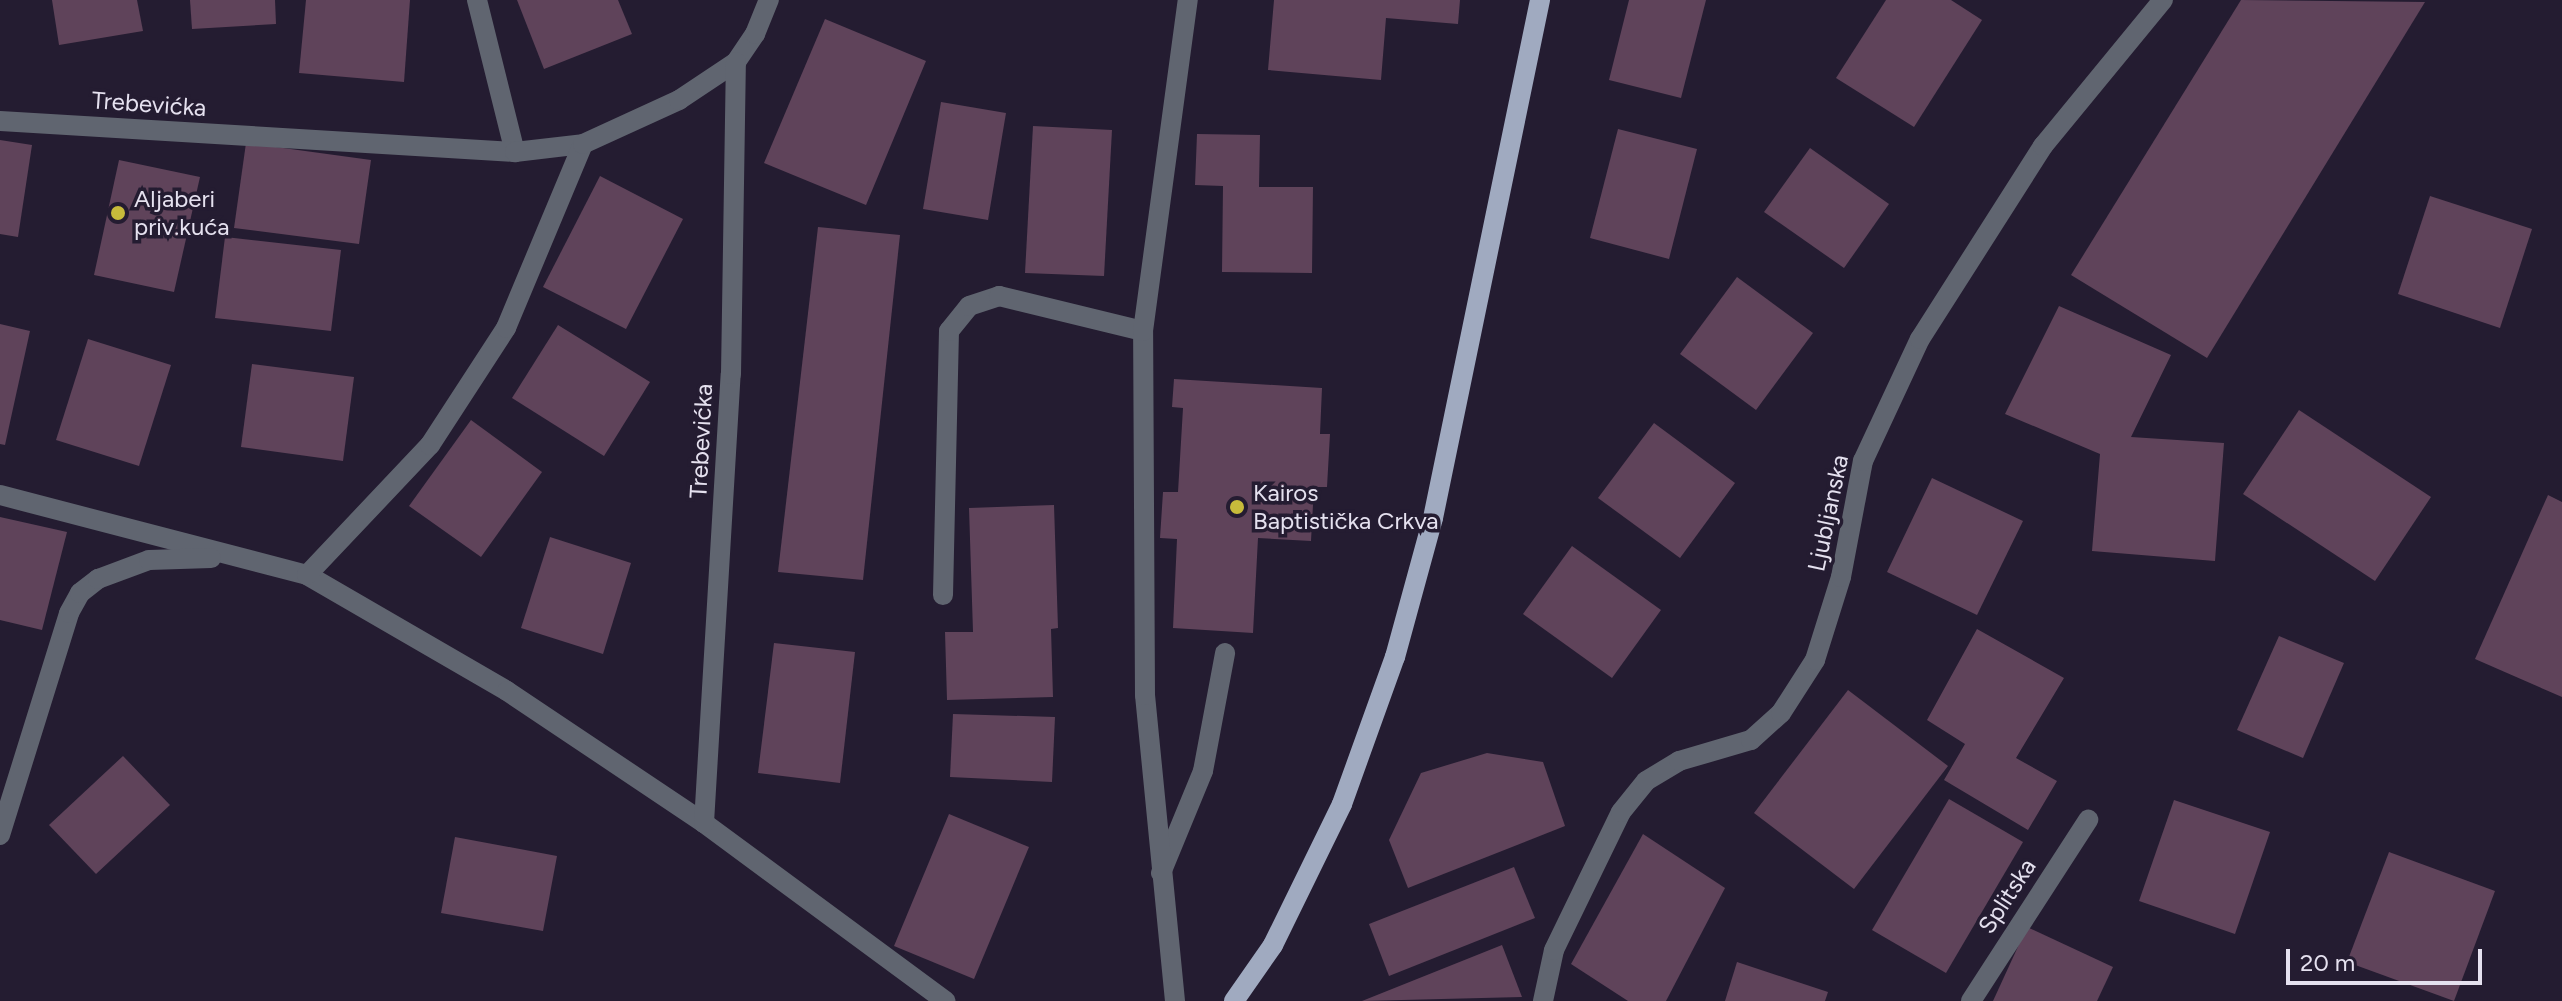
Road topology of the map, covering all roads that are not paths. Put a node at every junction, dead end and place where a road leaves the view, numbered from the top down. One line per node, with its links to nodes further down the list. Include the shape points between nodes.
1 (477, 0): 9 (street)
2 (769, 0): 6 (street, Trebevićka)
3 (1188, 0): 10 (street)
4 (1540, 0): 22 (main road, via 1433,518 1395,657 1342,804 1273,945)
5 (2163, 0): 23 (street, Ljubljanska, via 2043,146 1920,339 1863,461 1841,577 1815,660 1781,713 1751,740 1679,761 1646,781 1621,812 1554,950)
6 (736, 62): 8 (street, Trebevićka, via 679,100); 17 (street, Trebevićka, via 731,374)
7 (0, 121): 9 (street, Trebevićka)
8 (583, 144): 9 (street, Trebevićka); 13 (street, via 506,328 430,445)
9 (515, 152)
10 (1143, 331): 14 (street, via 999,296 969,306 949,331); 19 (street, via 1145,695)
11 (0, 495): 12 (street)
12 (235, 557): 13 (street); 18 (street, via 149,560 98,579 80,593 69,613)
13 (307, 575): 17 (street, via 507,691)
14 (943, 595)
15 (1225, 653): 19 (street, via 1203,771)
16 (2088, 820): 24 (street, Splitska)
17 (704, 823): 20 (street)
18 (0, 835)
19 (1161, 873): 21 (street)
20 (945, 1001)
21 (1175, 1001)
22 (1234, 1001)
23 (1543, 1001)
24 (1971, 1001)

